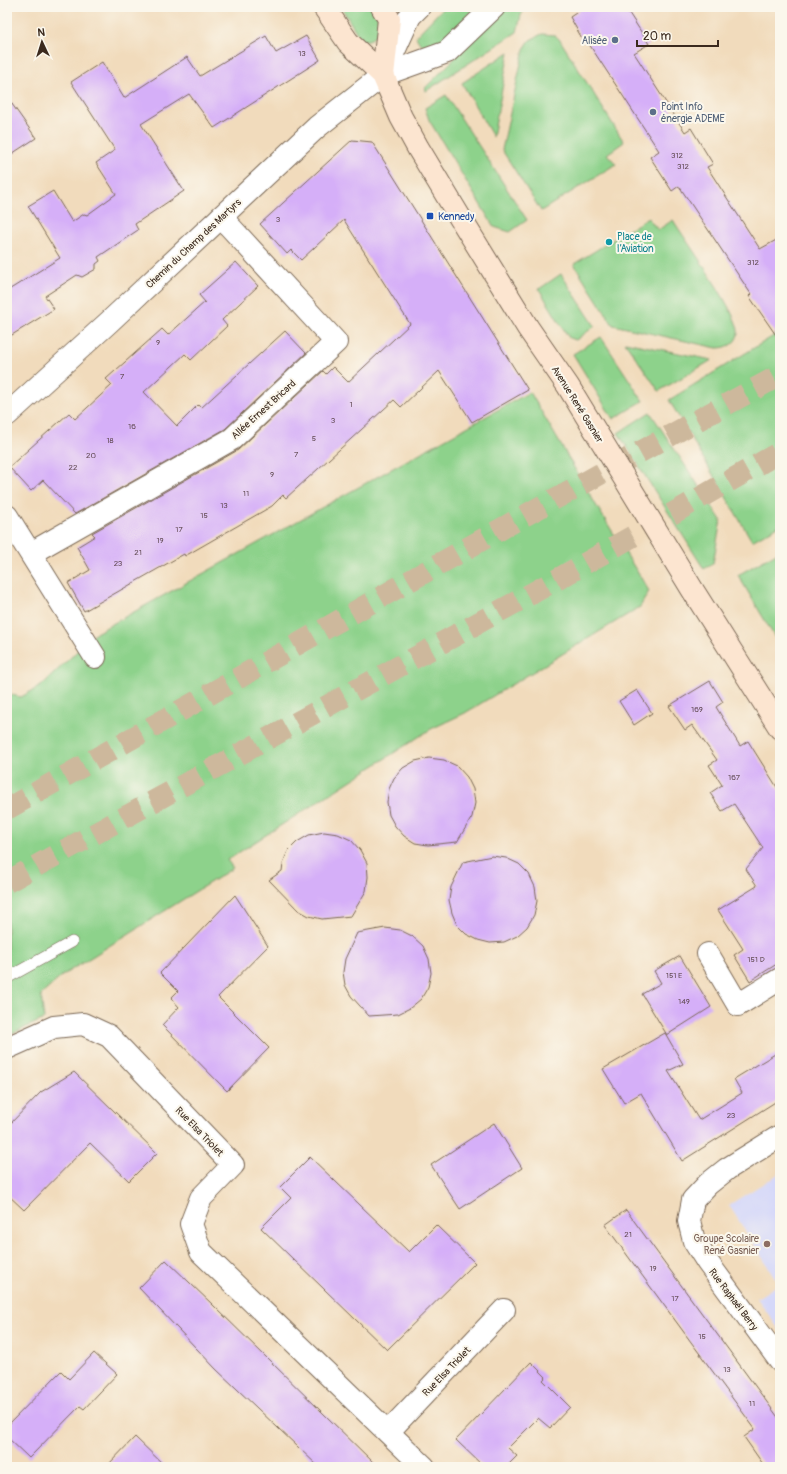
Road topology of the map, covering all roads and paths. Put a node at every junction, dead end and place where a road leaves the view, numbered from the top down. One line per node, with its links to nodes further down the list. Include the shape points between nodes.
1 (324, 7): 5 (main road, via 348,42)
2 (382, 7): 5 (main road, via 389,19)
3 (419, 7): 5 (street, via 410,16)
4 (494, 7): 5 (street, via 447,52)
5 (383, 75): 6 (street, Chemin du Champ des Martyrs, via 317,127); 11 (main road, Avenue René Gasnier, via 411,136 459,216 528,328 568,386)
6 (221, 216): 7 (street, Chemin du Champ des Martyrs); 9 (street, Allée Ernest Bricard, via 336,342 232,439)
7 (7, 415)
8 (7, 516): 9 (street)
9 (31, 553): 10 (street)
10 (95, 657)
11 (780, 728)
12 (72, 942): 14 (lane)
13 (708, 954): 15 (street, via 738,1005)
14 (7, 978)
15 (780, 979)
16 (7, 1048): 20 (street, Rue Elsa Triolet, via 54,1026 84,1024 109,1036 232,1165 200,1198 191,1224 201,1252)
17 (780, 1136): 19 (street, Rue Raphaël Berry, via 708,1184 693,1200 689,1221 694,1240 708,1263)
18 (504, 1310): 20 (street, Rue Elsa Triolet)
19 (780, 1361)
20 (388, 1432): 21 (street, Rue Elsa Triolet)
21 (424, 1467)

